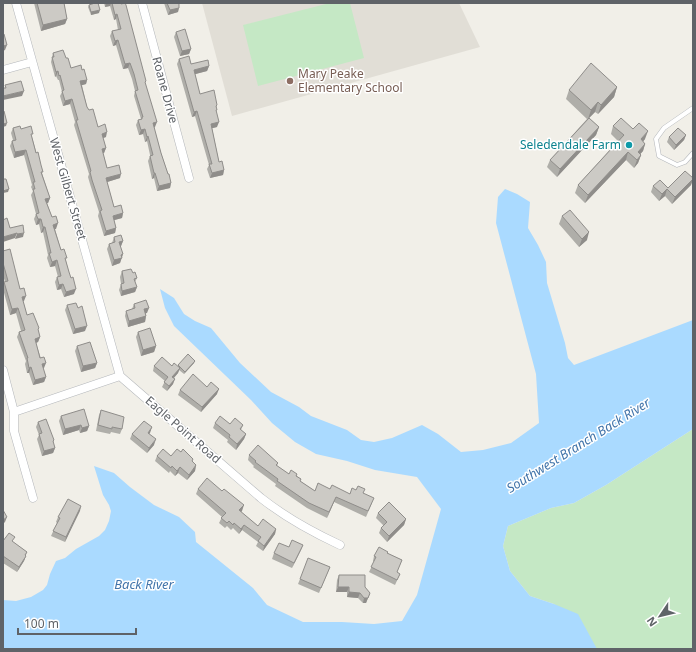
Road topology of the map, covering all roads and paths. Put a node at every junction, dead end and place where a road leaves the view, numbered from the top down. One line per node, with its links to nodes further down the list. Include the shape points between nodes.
1 (16, 3): 3 (street, West Gilbert Street)
2 (142, 3): 7 (street, Roane Drive)
3 (32, 62): 4 (street); 9 (street, West Gilbert Street)
4 (3, 70)
5 (693, 108): 6 (lane, via 664,128 656,139 659,156 677,165 685,162)
6 (693, 153)
7 (188, 178)
8 (3, 370): 10 (street)
9 (120, 376): 10 (street); 12 (street, Eagle Point Road, via 267,503 314,533)
10 (14, 412): 11 (street, via 14,432)
11 (33, 498)
12 (340, 545)

